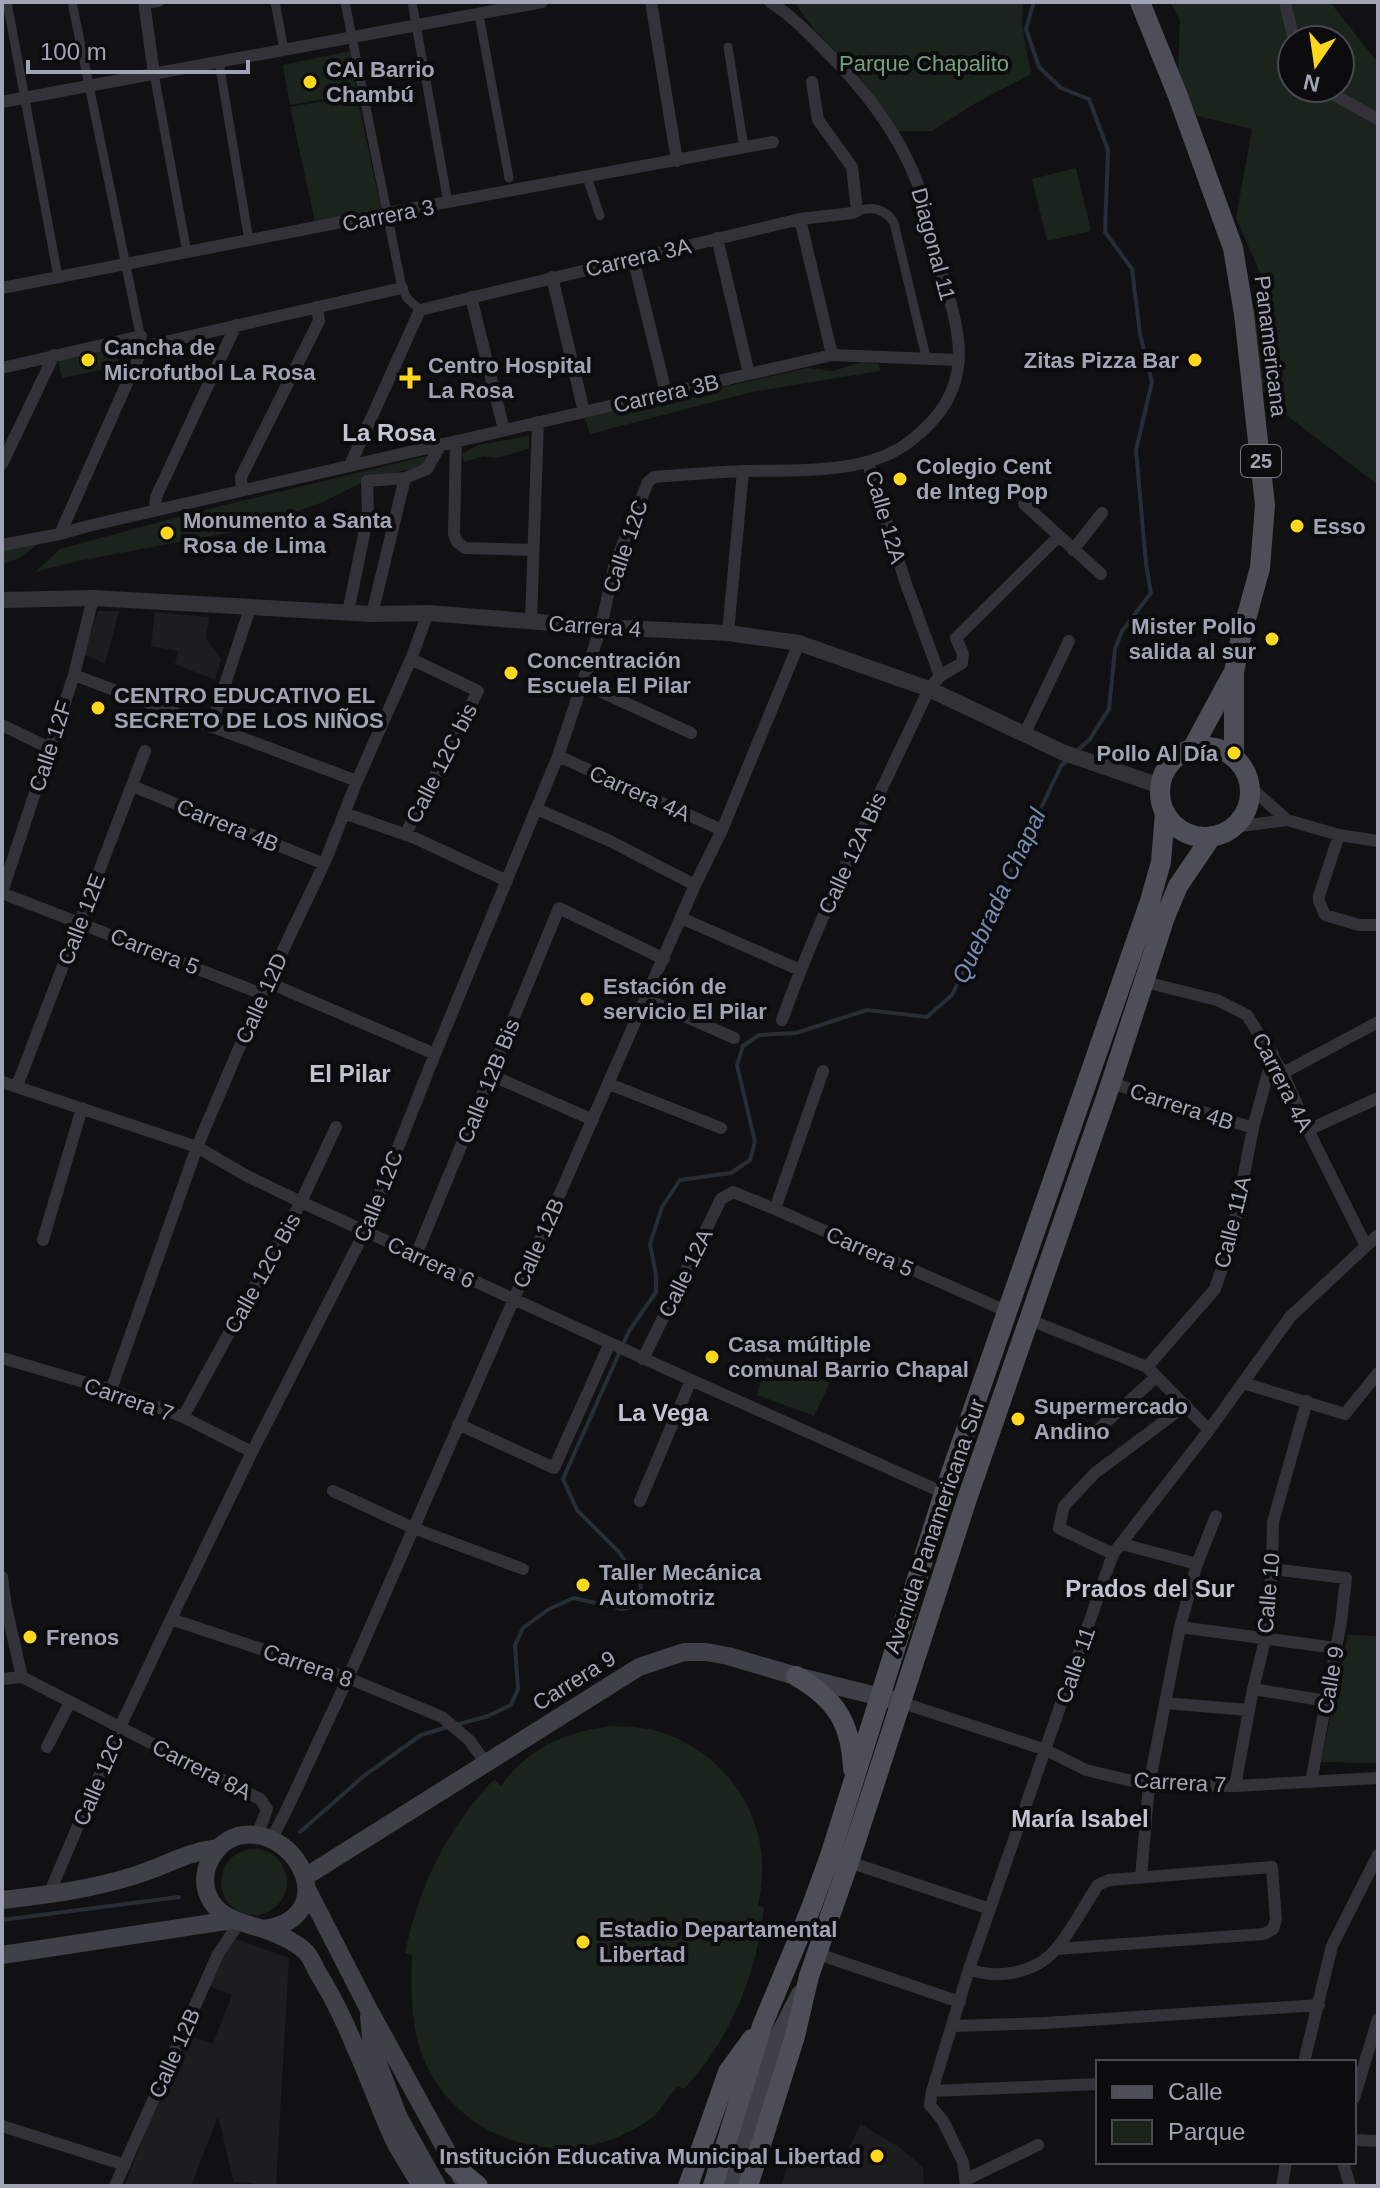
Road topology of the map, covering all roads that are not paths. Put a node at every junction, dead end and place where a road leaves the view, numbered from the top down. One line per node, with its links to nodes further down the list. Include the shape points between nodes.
1 (7, 2): 25 (street)
2 (72, 2): 24 (street)
3 (160, 2): 13 (street)
4 (275, 2): 20 (street)
5 (345, 2): 18 (street)
6 (412, 2): 17 (street)
7 (542, 2): 15 (street)
8 (651, 2): 31 (street)
9 (770, 2): 14 (street)
10 (783, 2): 14 (street)
11 (1140, 2): 93 (main road, Panamericana / 25, via 1233,248 1244,314 1265,505 1260,568)
12 (1285, 2): 16 (street)
13 (144, 3): 22 (street)
14 (790, 14): 56 (street, Diagonal 11, via 845,70 893,131 919,186 959,335)
15 (479, 15): 17 (street); 32 (street)
16 (1290, 24)
17 (416, 26): 18 (street); 34 (street)
18 (352, 38): 20 (street); 36 (street)
19 (728, 47): 30 (street)
20 (284, 50): 21 (street)
21 (219, 62): 22 (street); 40 (street)
22 (154, 74): 24 (street); 41 (street)
23 (812, 82): 35 (street, via 818,120 852,167)
24 (90, 86): 25 (street); 43 (street)
25 (26, 97): 26 (street); 44 (street)
26 (2, 102)
27 (1350, 104): 28 (street)
28 (1378, 119)
29 (773, 142): 30 (street, Carrera 3)
30 (744, 148): 31 (street, Carrera 3)
31 (677, 161): 34 (street, Carrera 3)
32 (509, 178)
33 (589, 183): 37 (street)
34 (448, 203): 36 (street, Carrera 3)
35 (857, 211): 38 (street, Carrera 3A); 55 (street, via 884,211 894,223)
36 (388, 213): 40 (street, Carrera 3); 47 (street)
37 (600, 216)
38 (800, 219): 39 (street, Carrera 3A); 54 (street)
39 (717, 238): 42 (street, Carrera 3A); 58 (street)
40 (249, 241): 41 (street, Carrera 3)
41 (187, 253): 43 (street, Carrera 3)
42 (633, 258): 45 (street, Carrera 3A); 60 (street)
43 (127, 264): 44 (street, Carrera 3); 52 (street)
44 (58, 277): 46 (street, Carrera 3)
45 (552, 277): 48 (street, Carrera 3A); 61 (street)
46 (2, 288)
47 (402, 288): 49 (street); 50 (street)
48 (471, 297): 50 (street, Carrera 3A); 63 (street)
49 (317, 307): 51 (street); 71 (street, via 319,321 241,477)
50 (420, 310): 68 (street)
51 (236, 325): 52 (street); 73 (street, via 156,497)
52 (142, 341): 53 (street); 75 (street)
53 (54, 355): 57 (street); 67 (street)
54 (832, 355): 55 (street, Carrera 3B); 58 (street, Carrera 3B)
55 (926, 357): 56 (street, Carrera 3B)
56 (959, 360): 59 (street, Diagonal 11)
57 (2, 368)
58 (749, 374): 60 (street, Carrera 3B)
59 (957, 376): 66 (street, Calle 12A, via 937,417 907,444)
60 (666, 393): 61 (street, Carrera 3B)
61 (584, 412): 62 (street, Carrera 3B)
62 (538, 422): 63 (street, Carrera 3B); 78 (street)
63 (504, 430): 64 (street, Carrera 3B)
64 (456, 441): 65 (street, Carrera 3B); 78 (street, via 457,542 465,548)
65 (441, 444): 68 (street, Carrera 3B); 70 (street, via 431,466)
66 (868, 463): 69 (street, via 797,472); 96 (street, Calle 12A)
67 (2, 464)
68 (350, 465): 71 (street, Carrera 3B)
69 (743, 471): 88 (street, Calle 12C, via 654,477 648,482 615,563); 89 (street)
70 (405, 478): 84 (street, via 367,481 368,515); 86 (street)
71 (242, 490): 73 (street, Carrera 3B)
72 (1024, 504): 76 (street)
73 (155, 510): 75 (street, Carrera 3B)
74 (1102, 513): 79 (street)
75 (60, 534): 77 (street, Carrera 3B)
76 (1058, 537): 79 (street); 96 (street, Calle 12A Bis, via 956,638 962,663)
77 (2, 545)
78 (533, 550): 87 (street)
79 (1073, 550): 80 (street)
80 (1101, 574)
81 (93, 598): 82 (street, Carrera 4); 83 (street, Carrera 4); 94 (street, Calle 12F)
82 (2, 600)
83 (250, 608): 84 (street, Carrera 4); 98 (street)
84 (348, 612): 86 (street, Carrera 4)
85 (428, 613): 86 (street, Carrera 4); 87 (street, Carrera 4); 92 (street, Calle 12D)
86 (372, 614)
87 (531, 621): 88 (street, Carrera 4)
88 (601, 627): 89 (street, Carrera 4); 95 (street, Calle 12C)
89 (728, 633): 91 (street, Carrera 4)
90 (1069, 641): 100 (street)
91 (799, 643): 96 (street, Carrera 4); 115 (street, Calle 12B)
92 (411, 659): 106 (street, Calle 12D); 116 (street, Calle 12C bis, via 478,691)
93 (1234, 672): 102 (main road); 105 (main road, Panamericana / 25)
94 (74, 675): 98 (street); 101 (street, Calle 12F)
95 (582, 683): 99 (street); 104 (street, Calle 12C)
96 (934, 683): 100 (street, Carrera 4); 128 (street, Calle 12A Bis)
97 (2, 725): 101 (street)
98 (211, 727): 106 (street)
99 (691, 733)
100 (1025, 733): 108 (street, Carrera 4, via 1062,752)
101 (49, 748): 123 (street, Calle 12F)
102 (1192, 749): 105 (main road, via 1215,748); 108 (main road, via 1173,760)
103 (145, 751): 107 (street, Calle 12E)
104 (558, 756): 110 (street, Calle 12C); 115 (street, Carrera 4A)
105 (1234, 758): 109 (main road)
106 (357, 781): 112 (street, Calle 12D)
107 (132, 786): 120 (street, Carrera 4B); 125 (street, Calle 12E)
108 (1160, 786): 111 (main road)
109 (1250, 787): 113 (street); 114 (main road, via 1247,809)
110 (537, 809): 121 (street, Calle 12C); 122 (street)
111 (1165, 812): 118 (main road, via 1180,829); 161 (main road, Avenida Panamericana Sur, via 1161,862 1150,901)
112 (344, 813): 116 (street); 120 (street, Calle 12D)
113 (1287, 820): 114 (street); 117 (street)
114 (1233, 827): 118 (main road)
115 (722, 830): 122 (street, Calle 12B)
116 (405, 835): 121 (street)
117 (1339, 835): 119 (street); 126 (street, via 1319,896 1325,915)
118 (1212, 836): 129 (main road, Avenida Panamericana Sur, via 1178,886)
119 (1378, 841)
120 (324, 864): 130 (street, Calle 12D)
121 (507, 881): 135 (street, Calle 12C)
122 (695, 885): 124 (street, Calle 12B)
123 (2, 893): 125 (street, Carrera 5)
124 (681, 918): 127 (street, Calle 12B); 128 (street)
125 (80, 923): 130 (street, Carrera 5); 143 (street, Calle 12E)
126 (1378, 925)
127 (664, 959): 131 (street, Calle 12B); 139 (street, Calle 12B Bis, via 559,908)
128 (800, 970): 132 (street, Calle 12A Bis)
129 (1145, 982): 136 (street, Carrera 4A, via 1217,1000 1247,1015); 141 (main road, Avenida Panamericana Sur)
130 (265, 988): 135 (street, Carrera 5); 151 (street, Calle 12D)
131 (646, 999): 134 (street); 142 (street, Calle 12B)
132 (782, 1020)
133 (1378, 1022): 138 (street)
134 (734, 1038)
135 (435, 1054): 155 (street, Calle 12C)
136 (1273, 1054): 138 (street, Carrera 4A); 149 (street, Calle 11A)
137 (823, 1071): 154 (street)
138 (1283, 1073): 150 (street, Carrera 4A)
139 (491, 1075): 146 (street); 159 (street, Calle 12B Bis)
140 (2, 1082): 143 (street, Carrera 6)
141 (1111, 1083): 149 (street, Carrera 4B); 162 (main road, Avenida Panamericana Sur)
142 (609, 1084): 146 (street, Calle 12B); 148 (street)
143 (17, 1086): 145 (street, Carrera 6)
144 (1378, 1098): 150 (street)
145 (82, 1108): 151 (street, Carrera 6); 157 (street)
146 (593, 1120): 160 (street, Calle 12B)
147 (336, 1127): 153 (street, Calle 12C Bis)
148 (721, 1128)
149 (1253, 1128): 166 (street, Calle 11A, via 1231,1241 1215,1289)
150 (1308, 1130): 158 (street, Carrera 4A)
151 (197, 1147): 153 (street, Carrera 6); 170 (street, Calle 12D)
152 (733, 1192): 154 (street, Carrera 5); 164 (street, Calle 12A, via 721,1199)
153 (301, 1202): 155 (street, Carrera 6); 173 (street, Calle 12C Bis)
154 (775, 1209): 161 (street, Carrera 5)
155 (365, 1231): 159 (street, Carrera 6); 177 (street, Calle 12C)
156 (1378, 1235): 158 (street, Calle 11)
157 (43, 1240)
158 (1366, 1246): 169 (street, Calle 11, via 1290,1317)
159 (416, 1255): 160 (street, Carrera 6)
160 (513, 1299): 163 (street, Carrera 6); 174 (street, Calle 12B)
161 (1006, 1311): 179 (main road, Avenida Panamericana Sur)
162 (1030, 1320): 166 (street); 200 (main road, Avenida Panamericana Sur)
163 (614, 1345): 164 (street, Carrera 6); 174 (street, via 554,1468)
164 (638, 1356): 168 (street, Carrera 6)
165 (2, 1358): 170 (street, Carrera 7)
166 (1152, 1372): 172 (street); 176 (street, Calle 11A)
167 (1378, 1373): 171 (street, via 1345,1414)
168 (691, 1380): 179 (street, Carrera 6); 180 (street)
169 (1243, 1383): 171 (street); 175 (street, Calle 11)
170 (111, 1390): 173 (street, Carrera 7)
171 (1307, 1401): 186 (street, Calle 10, via 1273,1522)
172 (1186, 1405): 175 (street); 183 (street, via 1095,1473 1064,1506 1059,1528)
173 (183, 1417): 177 (street, Carrera 7)
174 (458, 1424): 182 (street, Calle 12B)
175 (1209, 1430): 183 (street, Calle 11)
176 (1093, 1434)
177 (252, 1452): 188 (street, Calle 12C)
178 (333, 1491): 182 (street)
179 (944, 1493): 197 (main road, Avenida Panamericana Sur)
180 (640, 1501)
181 (1216, 1516): 184 (street)
182 (413, 1528): 185 (street); 194 (street, Calle 12B)
183 (1118, 1549): 184 (street); 205 (street, Calle 11)
184 (1197, 1564): 189 (street)
185 (523, 1569)
186 (1272, 1569): 190 (street, Calle 10); 191 (street, Calle 9, via 1346,1578)
187 (2, 1577): 193 (street)
188 (171, 1619): 194 (street, Carrera 8); 203 (street, Calle 12C)
189 (1180, 1627): 190 (street); 201 (street)
190 (1265, 1640): 191 (street); 196 (street, Calle 10)
191 (1336, 1648): 198 (street, Calle 9)
192 (796, 1676): 197 (main road, Carrera 9); 206 (main road, Carrera 9, via 728,1656 684,1652 639,1667); 211 (main road, via 816,1687 845,1723 852,1745)
193 (22, 1677): 195 (street); 199 (street, Carrera 8A)
194 (348, 1678): 206 (street, Carrera 8, via 442,1717); 212 (street, Calle 12B)
195 (2, 1679)
196 (1253, 1689): 198 (street); 202 (street, Calle 10)
197 (880, 1696): 200 (main road, Carrera 9); 211 (main road, Avenida Panamericana Sur)
198 (1327, 1701): 208 (street, Calle 9)
199 (70, 1702): 203 (street, Carrera 8A); 204 (street)
200 (900, 1702): 205 (street, Carrera 7); 215 (main road, Avenida Panamericana Sur)
201 (1165, 1703): 202 (street); 209 (street)
202 (1248, 1710): 210 (street, Calle 10)
203 (120, 1727): 212 (street, Carrera 8A, via 260,1799 267,1809); 218 (street, Calle 12C)
204 (47, 1747)
205 (1046, 1750): 209 (street, Carrera 7, via 1086,1770); 220 (street, Calle 11)
206 (486, 1763): 217 (main road, Carrera 9)
207 (1378, 1778): 208 (street, Carrera 7)
208 (1311, 1782): 210 (street, Carrera 7)
209 (1149, 1785): 210 (street, Carrera 7); 216 (street)
210 (1235, 1786)
211 (850, 1791): 232 (main road, Avenida Panamericana Sur, via 811,1908)
212 (264, 1838): 213 (main road, via 243,1835); 217 (main road, via 297,1860)
213 (218, 1848): 218 (main road, via 196,1851 138,1875); 221 (main road, via 208,1862 209,1896)
214 (1378, 1855): 229 (street, via 1332,1946)
215 (849, 1862): 220 (street); 224 (main road, Avenida Panamericana Sur)
216 (1141, 1877): 223 (street, via 1098,1885); 223 (street, via 1272,1867 1273,1929 1264,1934)
217 (306, 1883): 222 (main road, via 305,1903 292,1920); 230 (main road)
218 (49, 1894): 219 (main road)
219 (2, 1900)
220 (990, 1909): 226 (street, Calle 11)
221 (236, 1921): 222 (main road); 225 (main road); 244 (street, Calle 12B)
222 (263, 1929): 248 (main road, via 306,1952 338,2005 396,2144)
223 (1056, 1949): 226 (street, via 1017,1972)
224 (818, 1954): 227 (main road, Avenida Panamericana Sur); 228 (street)
225 (2, 1955)
226 (969, 1969): 228 (street, Calle 11)
227 (809, 1976): 254 (main road, via 773,2047); 255 (main road, Avenida Panamericana Sur)
228 (960, 2002): 233 (street, Calle 11)
229 (1319, 2005): 233 (street); 234 (street)
230 (368, 2008): 245 (main road); 249 (main road, via 372,2048 399,2118)
231 (1378, 2019): 237 (street)
232 (762, 2026): 252 (main road, via 728,2072); 253 (main road)
233 (953, 2026): 236 (street, Calle 11)
234 (1305, 2060)
235 (1096, 2084): 236 (street)
236 (932, 2091): 246 (street, via 930,2105 963,2162)
237 (1356, 2091)
238 (2, 2126): 244 (street)
239 (1356, 2140): 240 (street)
240 (1378, 2141)
241 (1038, 2145): 246 (street)
242 (1286, 2164): 256 (street)
243 (1341, 2164): 257 (street)
244 (125, 2165): 247 (street, Calle 12B)
245 (454, 2166): 250 (main road); 251 (main road)
246 (966, 2183)
247 (115, 2186)
248 (421, 2186)
249 (437, 2186)
250 (467, 2186)
251 (478, 2186)
252 (688, 2186)
253 (713, 2186)
254 (729, 2186)
255 (748, 2186)
256 (1282, 2186)
257 (1350, 2186)

